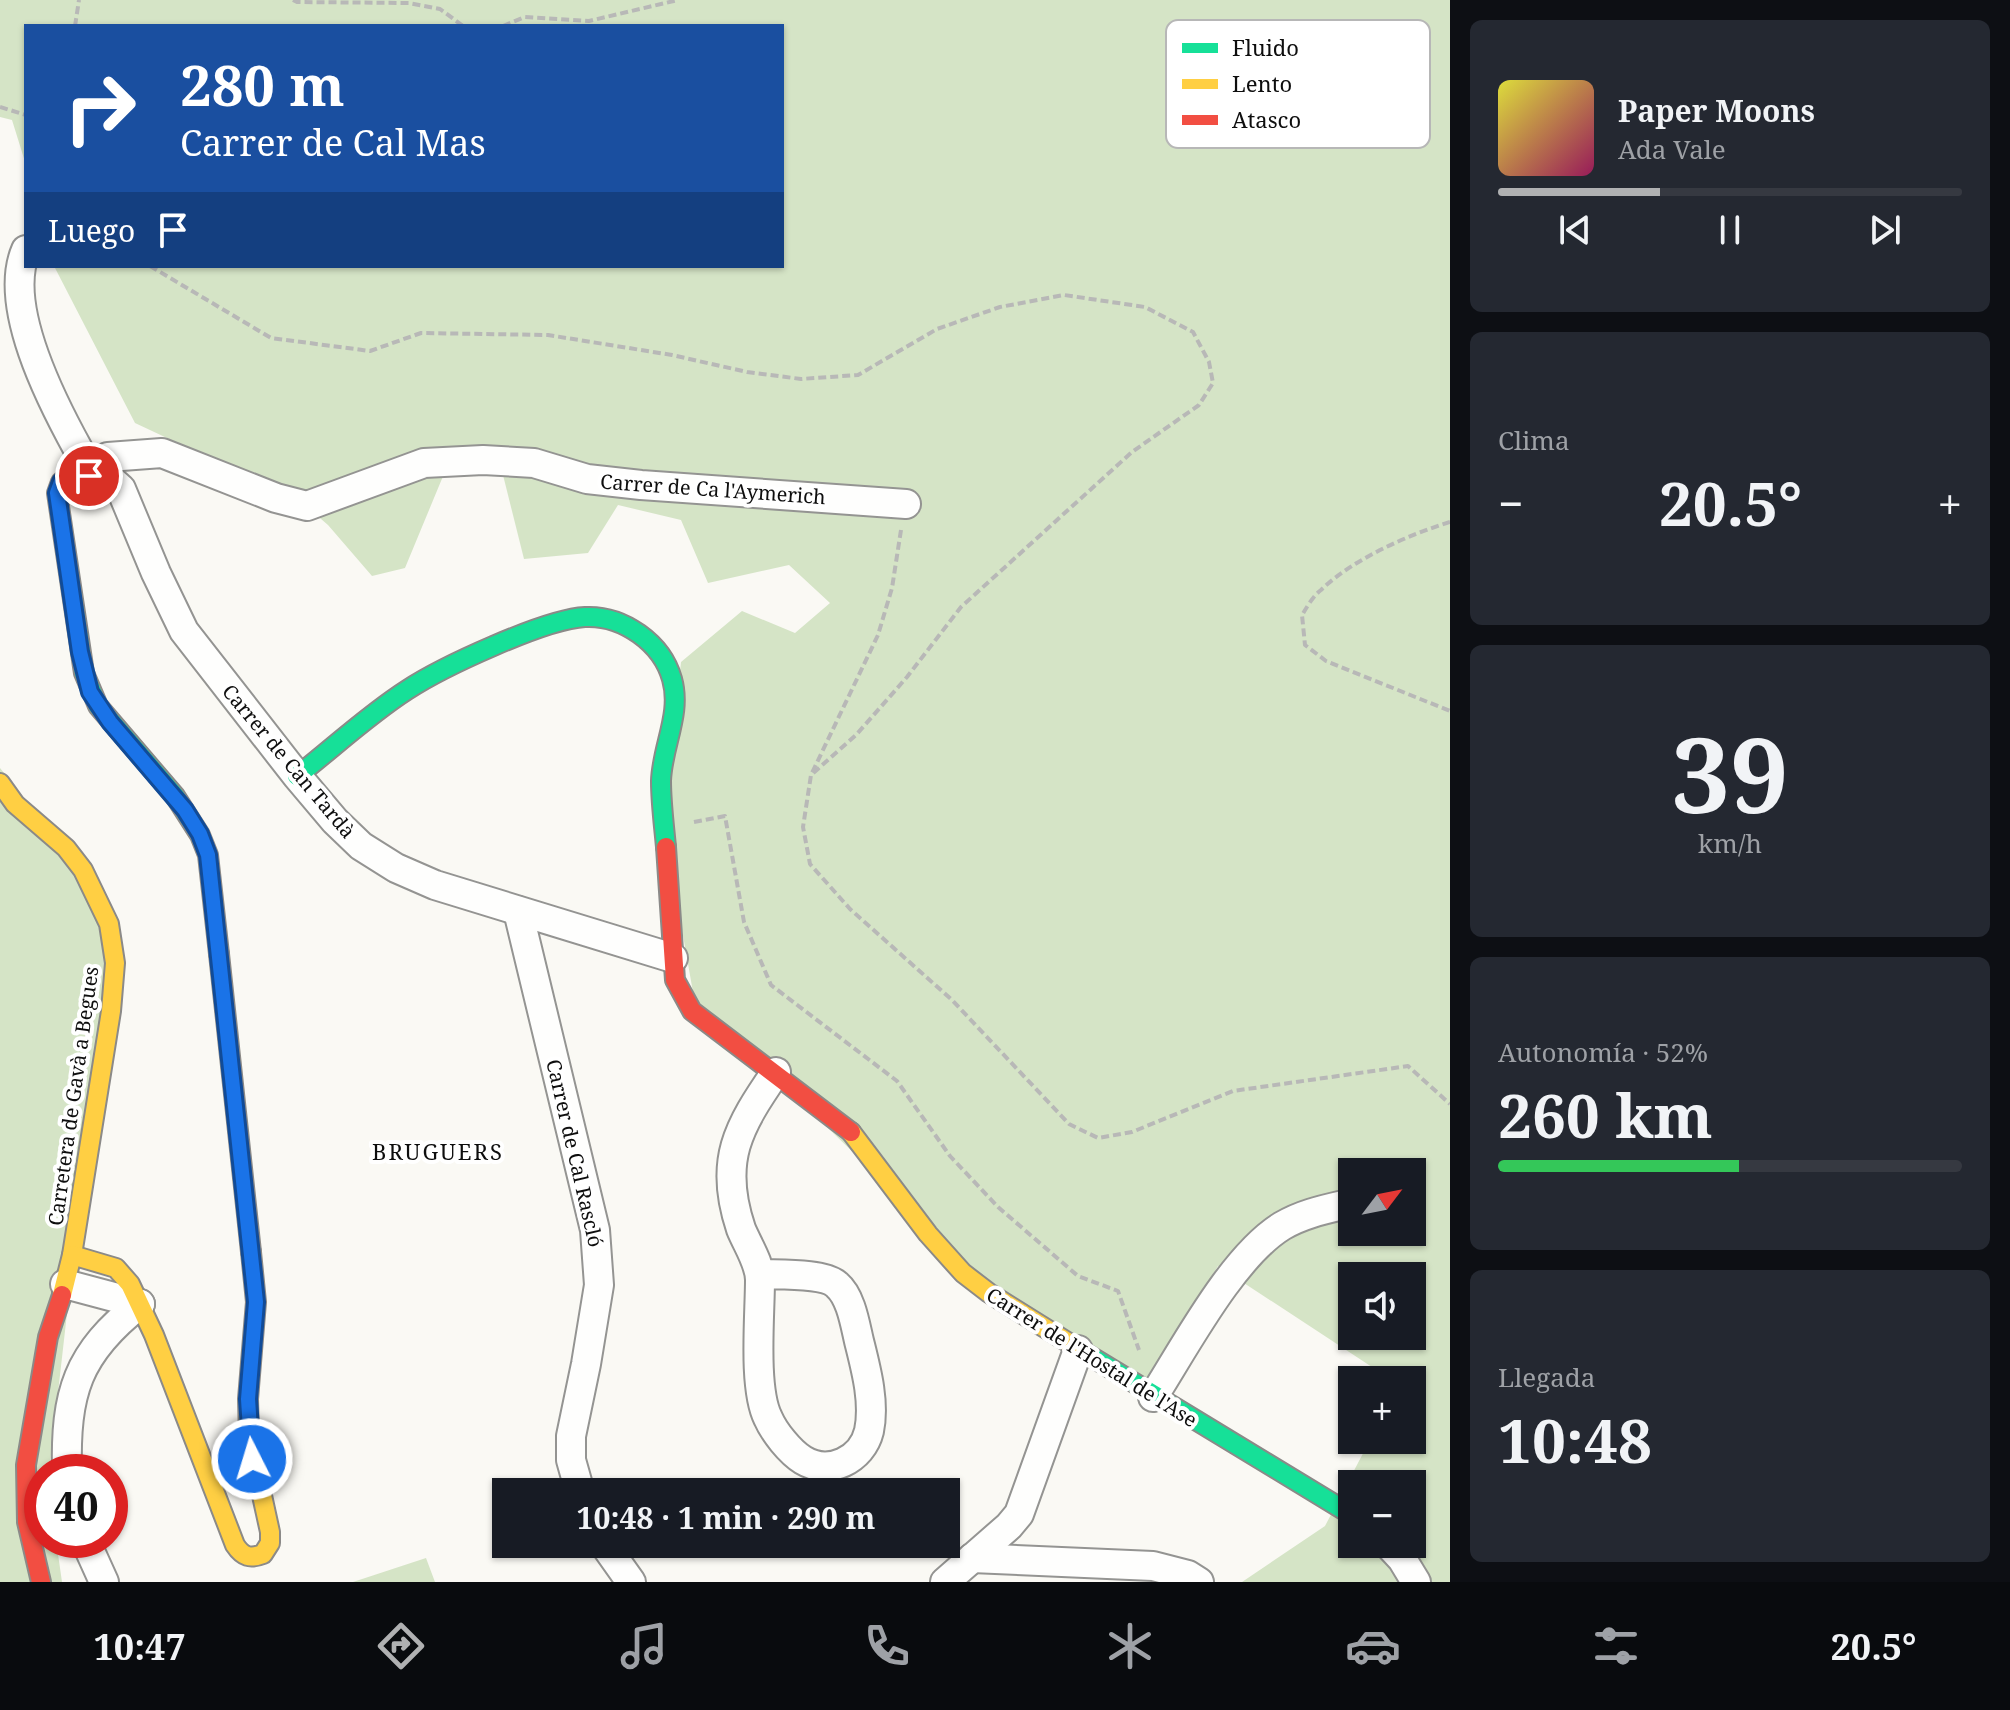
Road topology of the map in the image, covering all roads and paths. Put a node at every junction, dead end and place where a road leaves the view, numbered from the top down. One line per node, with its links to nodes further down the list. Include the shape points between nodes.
1 (79, 0): 4 (path)
2 (293, 0): 5 (path, via 409,3 440,9)
3 (678, 0): 6 (path, via 589,21 525,17)
4 (75, 24)
5 (460, 24)
6 (508, 24)
7 (0, 107): 8 (path)
8 (24, 114)
9 (24, 255): 11 (street, Carrer de Can Tardà, via 19,286 28,333 54,404)
10 (153, 268): 15 (path, via 271,338 370,351 421,333 548,335 801,379 858,375 937,329 1000,307 1064,295 1145,307 1193,332 1213,383 1199,405 1132,452 961,607 856,735)
11 (92, 462): 12 (street, Carrer de Ca l'Aymerich, via 162,453 307,506 424,463 483,460 534,463 587,479 641,485); 16 (street, Carrer de Can Tardà, via 121,489 184,631); 27 (street, via 61,482 57,493 87,683 98,706 190,817 210,864 256,1302 249,1436 270,1532 263,1554 241,1555)
12 (906, 504): 15 (path, via 878,635)
13 (1450, 522): 14 (path, via 1418,531 1342,573 1318,592 1302,615 1305,645 1326,661)
14 (1450, 711)
15 (811, 775): 22 (path, via 803,827 810,864 850,909 952,1000 1069,1124 1098,1138 1132,1132 1233,1091 1408,1066)
16 (297, 776): 18 (street, Carrer de l'Hostal de l'Ase, via 407,690 551,624 601,617 650,643 672,678 676,702 661,779); 19 (street, Carrer de Can Tardà, via 361,846 396,868)
17 (0, 783): 24 (street, Carretera de Gavà a Begues, via 83,870 109,924 115,963)
18 (664, 827): 20 (street, Carrer de l'Hostal de l'Ase); 29 (path, via 725,816 744,922 771,985 897,1081 950,1156 998,1207 1078,1276 1118,1291)
19 (518, 911): 20 (street, Carrer de Can Tardà); 33 (street, Carrer de Cal Rascló, via 595,1230 599,1285 571,1436)
20 (673, 958): 21 (street, Carrer de l'Hostal de l'Ase, via 675,980 692,1011)
21 (776, 1072): 25 (street, via 740,1128 731,1164 736,1212); 28 (street, Carrer de l'Hostal de l'Ase, via 856,1136 934,1238 982,1289)
22 (1450, 1104)
23 (1338, 1206): 30 (street, via 1280,1228 1253,1253 1204,1316)
24 (72, 1255): 26 (street, Carretera de Gavà a Begues); 27 (street, via 116,1268)
25 (760, 1274): 25 (street, via 827,1279 839,1286 851,1311 867,1374 870,1418 861,1449 845,1463 826,1467 800,1459 767,1416 761,1394)
26 (62, 1296): 27 (street); 31 (street, Carretera de Gavà a Begues, via 62,1329); 40 (street, Carretera de Gavà a Begues, via 48,1337 26,1465 27,1522)
27 (140, 1304): 32 (street, via 109,1329 78,1375)
28 (1078, 1350): 30 (street, Carrer de l'Hostal de l'Ase); 38 (street, via 1019,1514)
29 (1141, 1356)
30 (1153, 1397): 34 (street, Carrer de l'Hostal de l'Ase)
31 (37, 1454)
32 (67, 1454)
33 (576, 1478)
34 (1338, 1507)
35 (47, 1558): 41 (street, Carretera de Gavà a Begues)
36 (93, 1558): 42 (street)
37 (614, 1558): 43 (street)
38 (972, 1558): 44 (street); 45 (street, via 1153,1566)
39 (1401, 1558): 46 (street)
40 (41, 1582)
41 (53, 1582)
42 (104, 1582)
43 (631, 1582)
44 (945, 1582)
45 (1199, 1582)
46 (1416, 1582)

